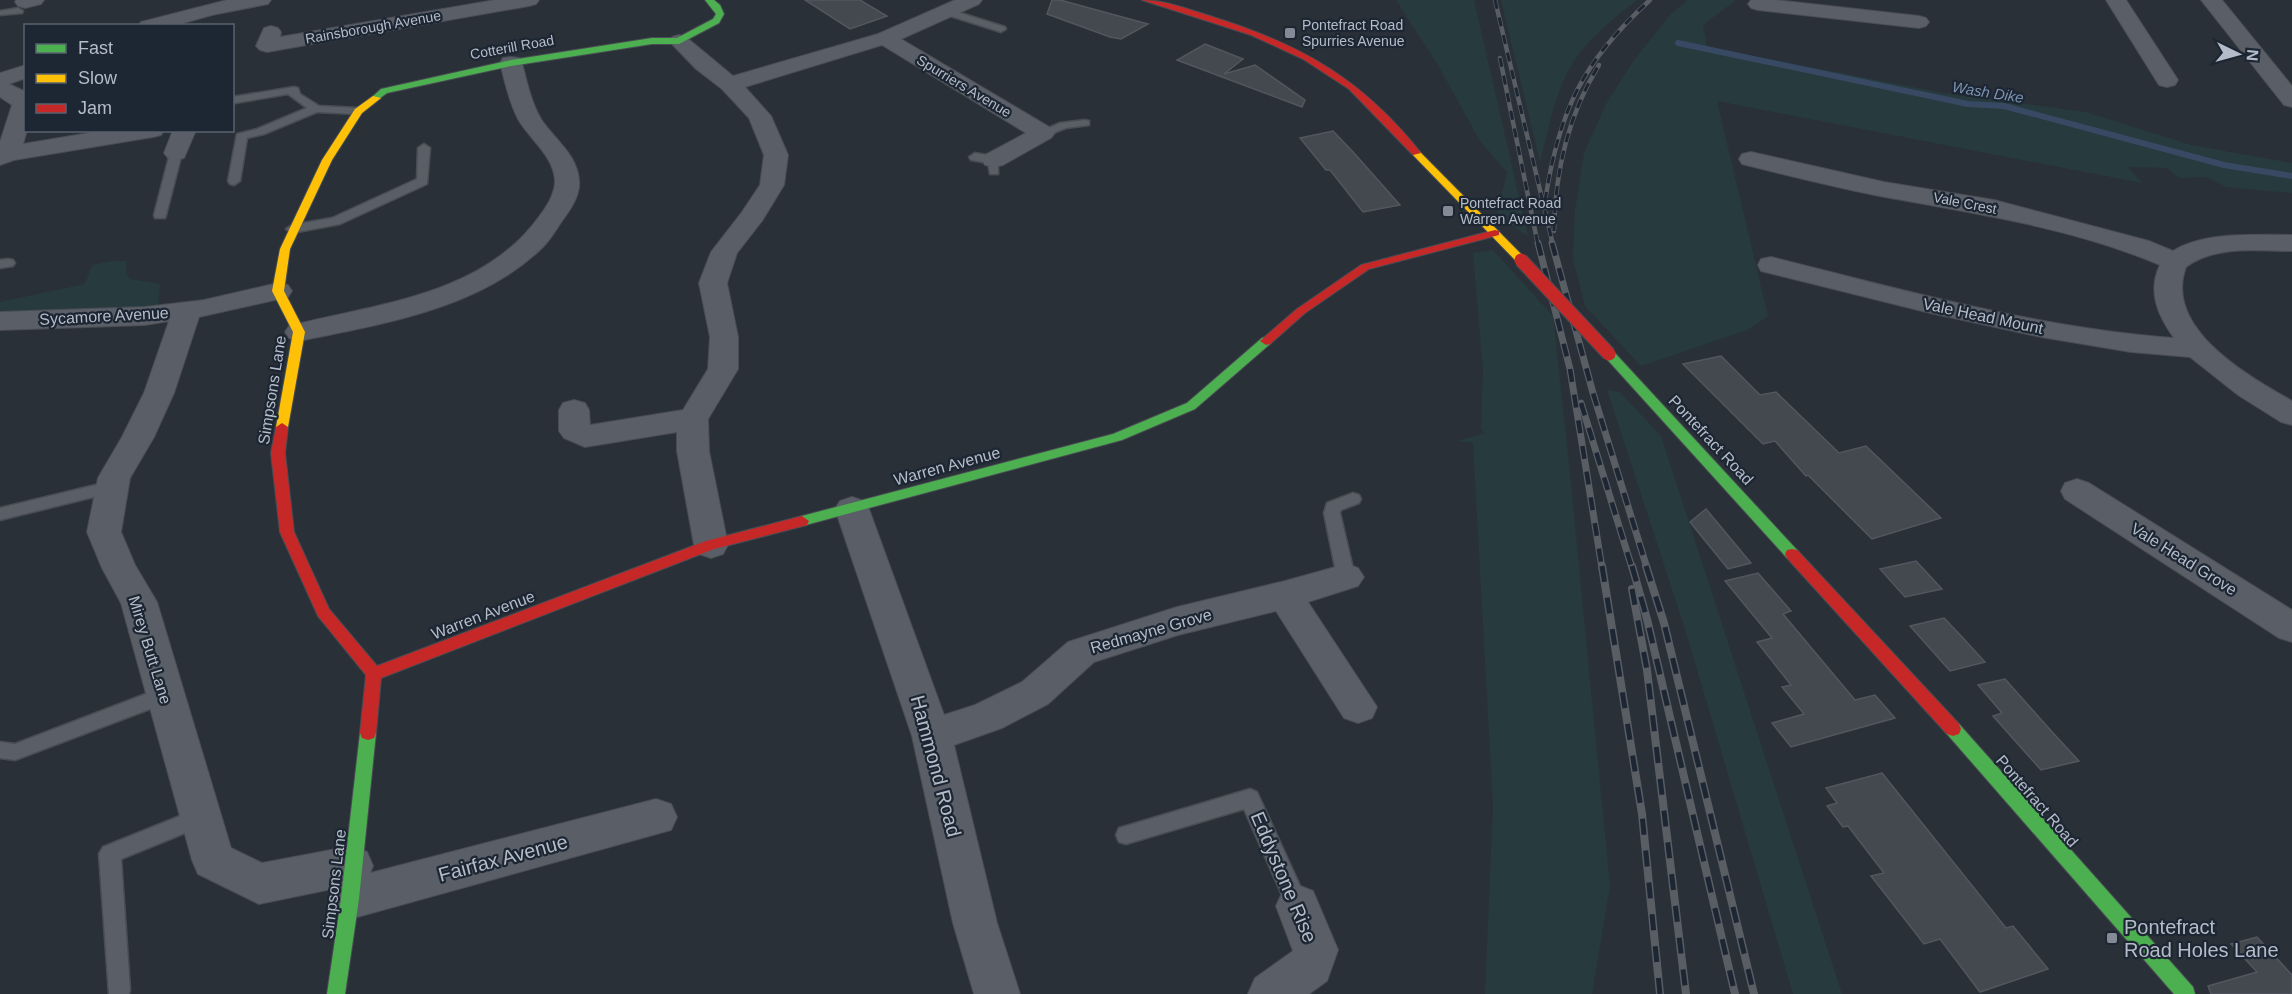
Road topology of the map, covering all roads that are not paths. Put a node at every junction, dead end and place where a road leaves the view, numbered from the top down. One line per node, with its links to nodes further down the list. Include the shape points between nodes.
1 (261, 0): 14 (street)
2 (529, 0): 16 (street, Rainsborough Avenue, via 267,46)
3 (709, 0): 18 (street, via 720,14 716,21)
4 (972, 0): 11 (street)
5 (1146, 0): 41 (street, Pontefract Road, via 1237,27 1322,64 1352,87)
6 (2116, 0): 22 (street)
7 (2211, 0): 26 (street)
8 (26, 4): 12 (lane)
9 (1758, 4): 10 (street)
10 (1872, 9): 13 (street)
11 (948, 12): 15 (lane); 17 (street)
12 (4, 13)
13 (1919, 22)
14 (155, 24)
15 (1001, 29)
16 (271, 32)
17 (885, 38): 23 (street); 32 (street, Spurriers Avenue)
18 (679, 41): 19 (street, Cotterill Road, via 652,41); 23 (street)
19 (511, 63): 28 (street, Cotterill Road, via 384,91); 48 (street, via 531,122 565,163 568,183 547,228 518,256 465,286 394,313)
20 (24, 72): 21 (street)
21 (0, 80)
22 (2167, 80)
23 (730, 84): 52 (street, via 760,116 776,155 772,185 724,252 713,284 724,337 723,369)
24 (0, 88): 35 (street, via 18,97 23,105)
25 (235, 100): 27 (lane, via 294,90 294,95)
26 (2292, 100)
27 (316, 109): 28 (lane); 38 (lane, via 242,136)
28 (358, 111): 40 (street, via 327,160)
29 (1085, 123): 32 (lane)
30 (142, 132): 35 (street)
31 (184, 132): 34 (street)
32 (1043, 133): 37 (street)
33 (424, 148): 40 (lane, via 423,181 335,221)
34 (176, 153): 39 (lane)
35 (4, 156)
36 (1751, 159): 43 (street, Vale Crest, via 1884,189 1994,208 2140,247)
37 (988, 163)
38 (234, 181)
39 (159, 215)
40 (292, 229): 45 (street)
41 (1495, 233): 56 (street, Warren Avenue, via 1365,267 1301,311 1191,406 1117,437); 76 (street, Pontefract Road, bridge, via 1946,722)
42 (2292, 243): 43 (street, via 2243,242 2208,247)
43 (2176, 262): 49 (street, via 2169,274 2167,301 2183,330)
44 (1771, 265): 49 (street, Vale Head Mount, via 1952,310 2101,340)
45 (278, 291): 46 (street, Sycamore Avenue); 48 (street, Simpsons Lane)
46 (187, 310): 47 (street, Sycamore Avenue, via 145,316); 53 (street, Mirey Butt Lane, via 159,393)
47 (0, 321)
48 (299, 332): 62 (street, Simpsons Lane, via 278,453 287,532 323,612)
49 (2199, 348): 51 (street)
50 (574, 410): 52 (street, via 575,431 585,436)
51 (2292, 415)
52 (693, 419): 58 (street, via 693,451)
53 (112, 487): 57 (lane); 63 (street, Mirey Butt Lane, via 104,532 139,602)
54 (2077, 491): 61 (street, Vale Head Grove)
55 (1353, 500): 59 (lane, via 1333,507 1332,513)
56 (852, 508): 58 (street, Warren Avenue); 65 (street, Hammond Road)
57 (0, 514)
58 (711, 544): 62 (street, Warren Avenue)
59 (1346, 577): 60 (street, Redmayne Grove)
60 (1285, 596): 64 (street); 65 (street, Redmayne Grove, via 1178,621 1082,652 1035,693 988,717)
61 (2292, 628)
62 (374, 674): 70 (street, Simpsons Lane)
63 (164, 696): 66 (lane, via 15,752); 67 (street, Mirey Butt Lane)
64 (1358, 707)
65 (932, 736): 75 (street, Hammond Road, via 975,923)
66 (0, 750)
67 (200, 817): 70 (street, Mirey Butt Lane, via 213,860 259,884); 72 (lane, via 110,855)
68 (656, 817): 70 (street, Fairfax Avenue)
69 (1126, 835): 71 (lane, Eddystone Rise, via 1250,798)
70 (351, 882): 74 (street, Simpsons Lane)
71 (1298, 906): 73 (street, Eddystone Rise, via 1316,950 1311,965)
72 (119, 990)
73 (1277, 992)
74 (336, 994)
75 (997, 994)
76 (2186, 994)

